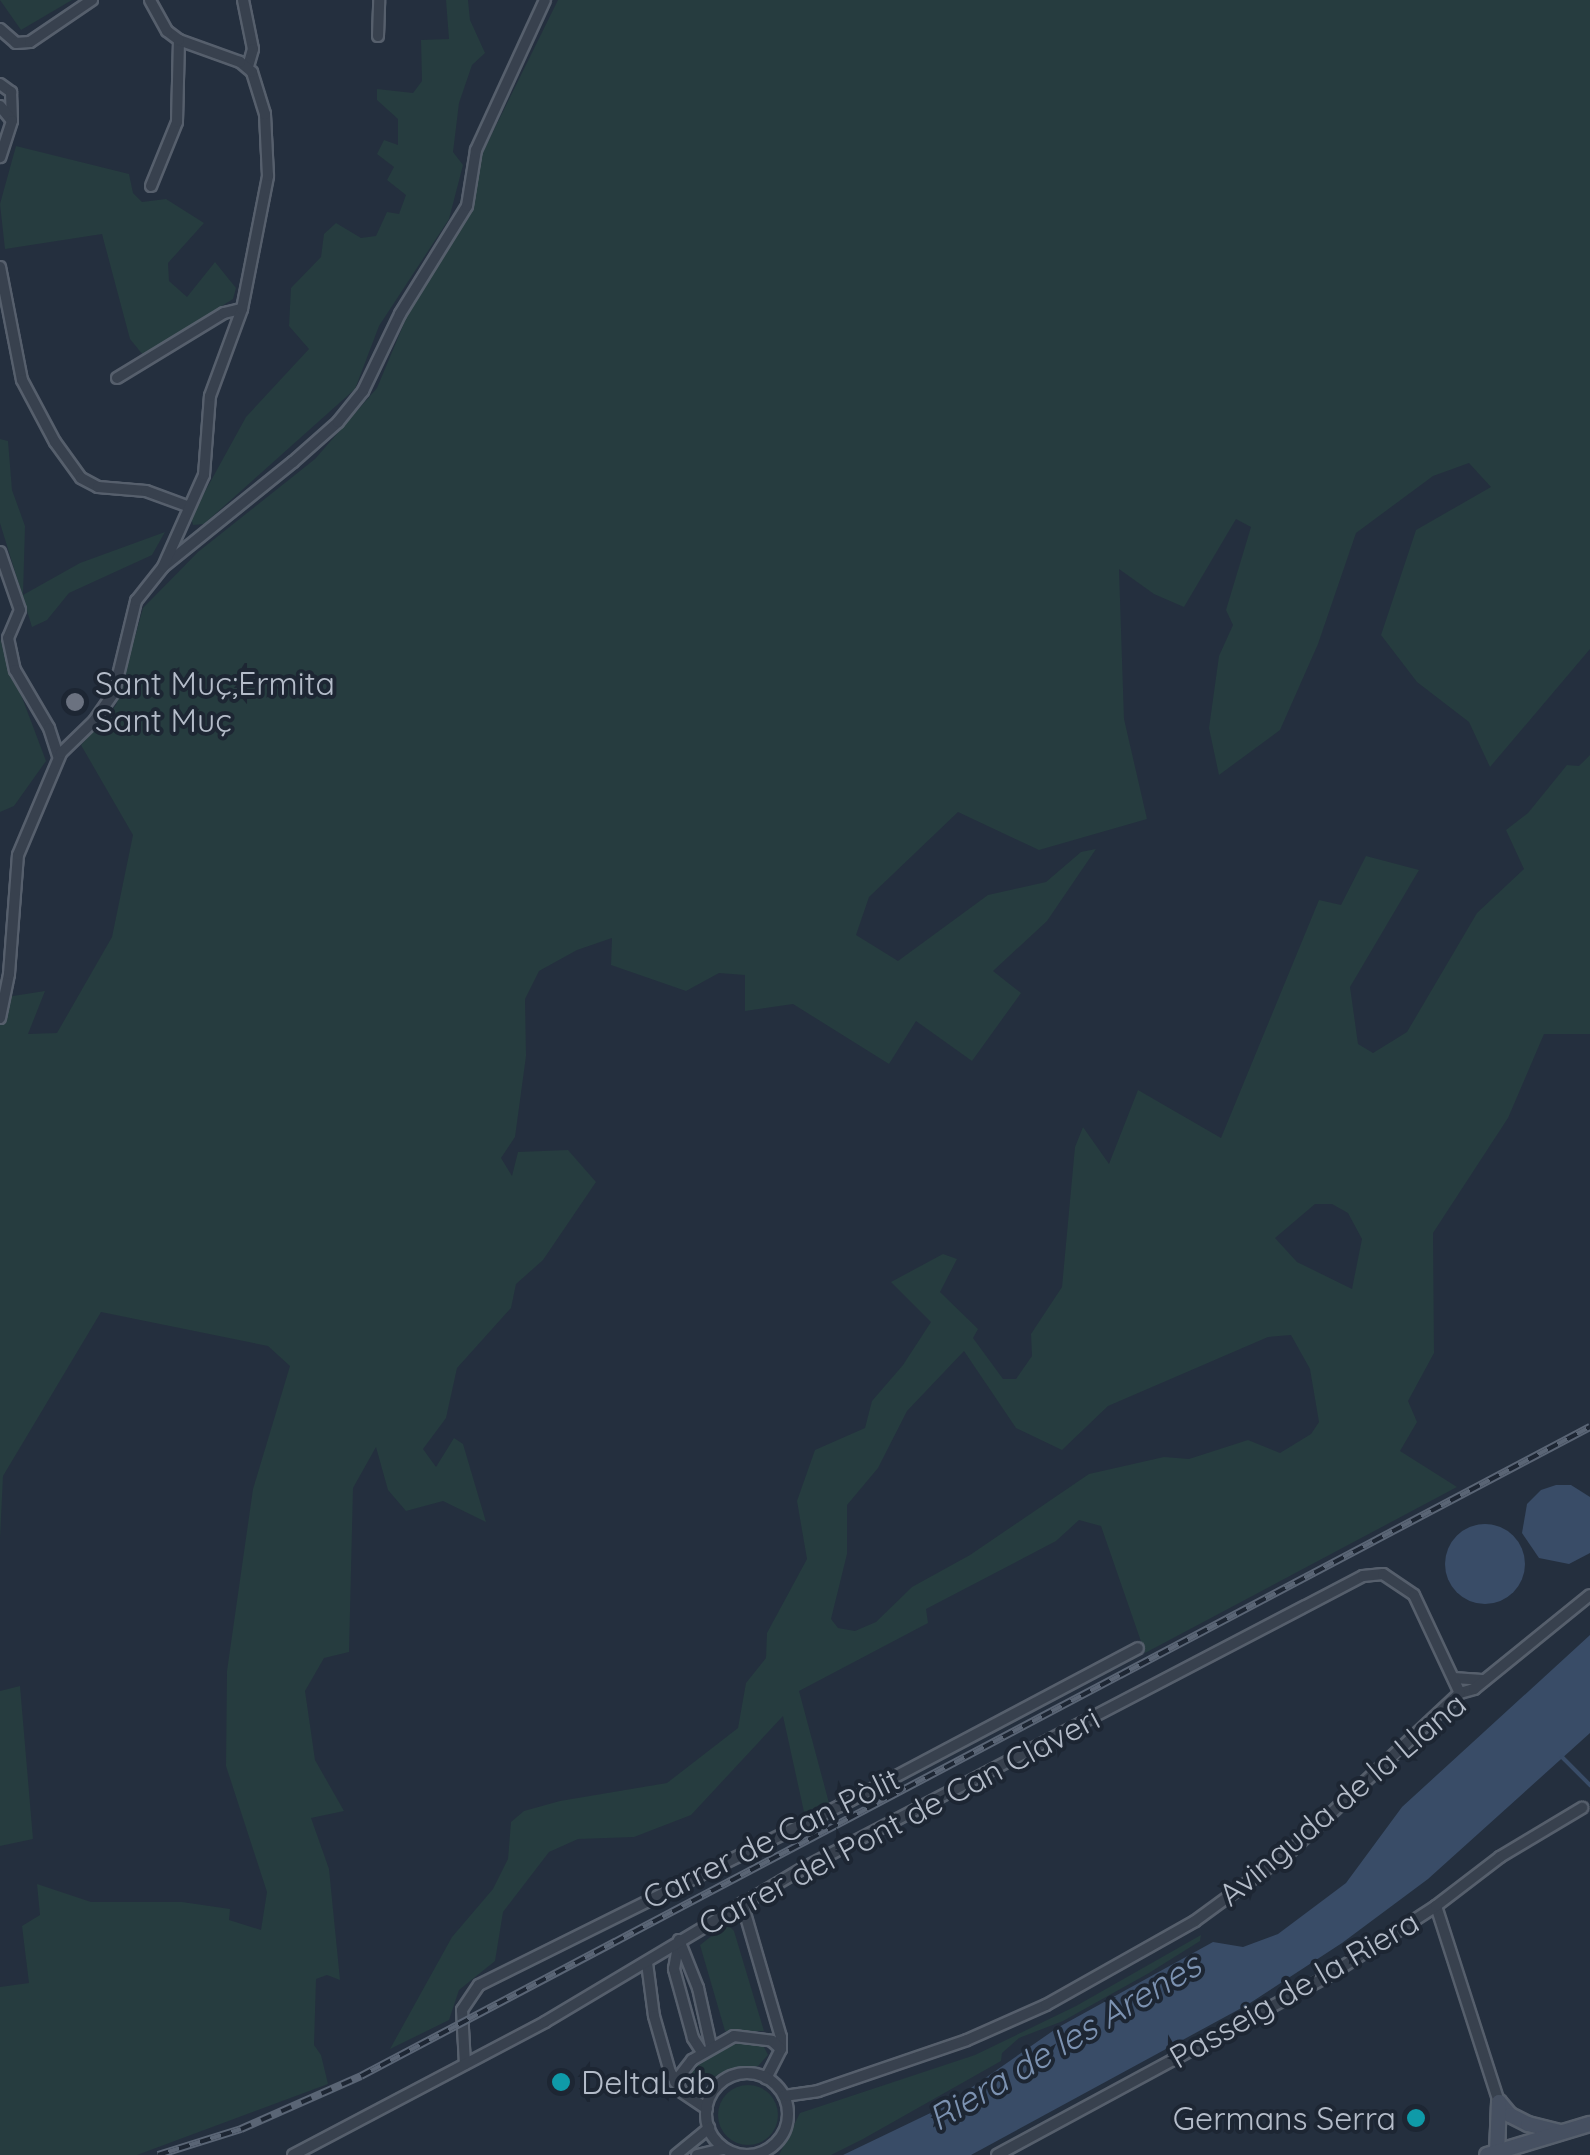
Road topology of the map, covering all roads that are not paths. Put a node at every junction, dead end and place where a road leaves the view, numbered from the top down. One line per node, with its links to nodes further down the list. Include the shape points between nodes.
1 (92, 0): 6 (street, via 30,42 16,42)
2 (150, 0): 8 (street, via 166,31)
3 (243, 0): 9 (street, via 253,49)
4 (379, 0): 7 (street)
5 (545, 0): 20 (street, via 476,150 467,206 400,314 363,391 293,462)
6 (0, 29)
7 (378, 36)
8 (180, 40): 9 (street); 14 (street, via 177,122)
9 (248, 68): 16 (street, via 265,114 268,176)
10 (0, 84): 12 (street, via 11,92)
11 (0, 106): 12 (street)
12 (12, 121): 13 (street)
13 (0, 157)
14 (150, 186)
15 (0, 267): 18 (street, via 22,380 81,478)
16 (242, 309): 17 (street); 18 (street, via 210,396 204,475)
17 (117, 378)
18 (187, 506): 20 (street)
19 (0, 552): 21 (street, via 20,610 8,638 15,670)
20 (160, 571): 21 (street, via 136,601 109,703)
21 (58, 756): 22 (street, via 18,855)
22 (0, 1018)
23 (1590, 1595): 26 (street, Avinguda de la Llana)
24 (1138, 1648): 35 (street, Carrer de Can Pòlit, via 479,1985 462,2010)
25 (1455, 1678): 26 (street, Avinguda de la Llana); 27 (street, Carrer del Pont de Can Claveri); 29 (street, Carrer del Pont de Can Claveri, via 1414,1595 1383,1574 1362,1576)
26 (1484, 1680): 27 (street, Avinguda de la Llana)
27 (1460, 1693): 38 (street, Avinguda de la Llana, via 1292,1850 1195,1922 1046,2006)
28 (1582, 1808): 30 (street, Passeig de la Riera, via 1500,1857)
29 (742, 1904): 31 (street, Carrer del Pont de Can Claveri); 34 (street)
30 (1436, 1906): 40 (street); 53 (street, Passeig de la Riera, via 1332,1974)
31 (679, 1940): 32 (street, Carrer del Pont de Can Claveri); 33 (street, via 698,1988); 33 (street, via 674,1969 693,2038)
32 (647, 1963): 35 (street, Carrer del Pont de Can Claveri); 37 (street, via 654,2016)
33 (706, 2049): 34 (street, via 734,2036 772,2041); 37 (street)
34 (781, 2049): 36 (street)
35 (466, 2064): 50 (street, Carrer del Pont de Can Claveri)
36 (766, 2078): 39 (street); 41 (street, via 732,2076 714,2090)
37 (675, 2082): 41 (street)
38 (818, 2090): 39 (street, Avinguda de la Llana); 42 (street, Avinguda de la Llana)
39 (784, 2096): 42 (street)
40 (1498, 2102): 43 (main road); 48 (main road)
41 (706, 2109): 45 (street)
42 (788, 2110): 49 (street, via 782,2137)
43 (1510, 2115): 46 (main road); 48 (main road)
44 (1590, 2124): 46 (main road)
45 (709, 2128): 47 (street); 51 (street)
46 (1561, 2132): 48 (main road)
47 (726, 2149): 49 (street); 52 (street)
48 (1500, 2153)
49 (758, 2154)
50 (294, 2155)
51 (676, 2155)
52 (697, 2155)
53 (997, 2155)

